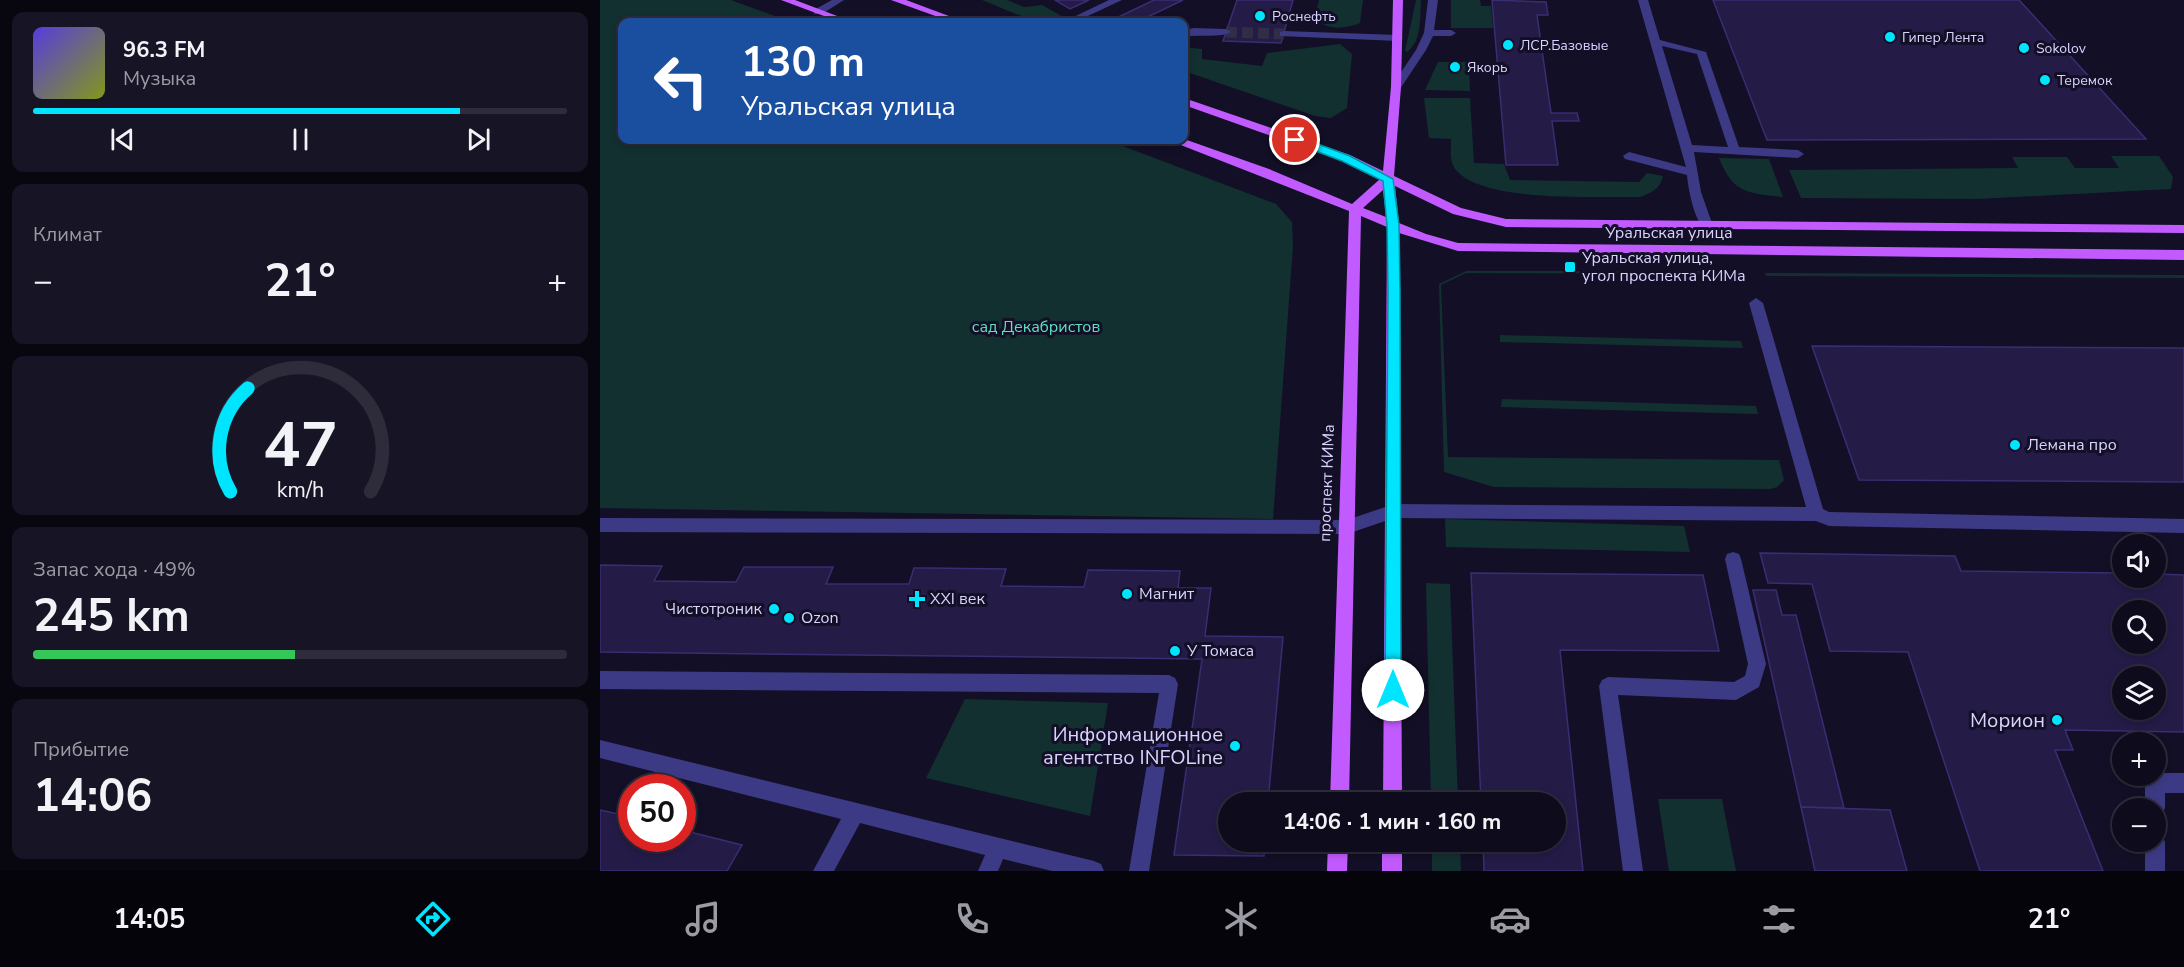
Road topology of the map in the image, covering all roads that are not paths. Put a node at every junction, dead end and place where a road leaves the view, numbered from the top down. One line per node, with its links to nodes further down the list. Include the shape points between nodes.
1 (786, 0): 8 (main road)
2 (839, 0): 8 (street)
3 (896, 0): 10 (main road)
4 (1117, 0): 11 (street)
5 (1398, 0): 17 (main road)
6 (1433, 0): 14 (street)
7 (1643, 0): 18 (street)
8 (818, 12): 9 (main road)
9 (836, 18)
10 (948, 18)
11 (1077, 18)
12 (1226, 32): 13 (street)
13 (1188, 33)
14 (1429, 33): 15 (street); 19 (street)
15 (1451, 33)
16 (1284, 34): 17 (street)
17 (1398, 38): 19 (main road)
18 (1656, 42): 22 (street); 23 (street, via 1701,52)
19 (1396, 87): 27 (main road)
20 (1188, 102): 27 (main road, Уральская улица, via 1346,158)
21 (1185, 144): 28 (main road, Уральская улица)
22 (1687, 148): 23 (street); 26 (street)
23 (1736, 151): 24 (street)
24 (1798, 154)
25 (1629, 156): 26 (street)
26 (1692, 173): 30 (street)
27 (1388, 179): 28 (main road); 29 (main road); 30 (main road, Уральская улица, via 1457,211 1506,222)
28 (1355, 208): 29 (main road, Уральская улица); 38 (main road, проспект КИМа)
29 (1393, 225): 32 (main road, Уральская улица, via 1466,248); 34 (main road)
30 (1707, 226): 31 (main road, Уральская улица)
31 (2184, 229)
32 (2184, 255)
33 (1756, 303): 35 (street)
34 (1394, 511): 35 (street); 38 (street); 44 (main road)
35 (1816, 514): 37 (street, via 1829,519)
36 (600, 525): 38 (street)
37 (2184, 526)
38 (1347, 527): 43 (main road, проспект КИМа)
39 (1732, 559): 57 (street, via 1757,664 1753,681 1736,691 1608,686)
40 (600, 680): 54 (street, via 1169,684)
41 (600, 749): 46 (street)
42 (2184, 783): 45 (street, via 2154,783)
43 (1339, 792)
44 (1392, 792)
45 (2155, 798)
46 (855, 812): 47 (street); 51 (street)
47 (998, 848): 52 (street); 53 (street)
48 (1338, 852): 55 (main road)
49 (1392, 852): 56 (main road)
50 (2155, 852): 58 (street)
51 (824, 871)
52 (988, 871)
53 (1094, 871)
54 (1138, 871)
55 (1337, 871)
56 (1392, 871)
57 (1633, 871)
58 (2155, 871)

